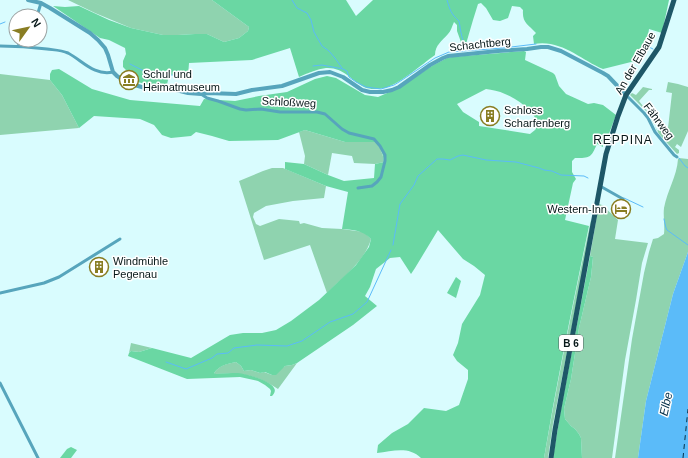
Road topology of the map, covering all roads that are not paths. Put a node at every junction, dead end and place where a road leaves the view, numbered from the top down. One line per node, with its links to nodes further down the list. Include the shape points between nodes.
1 (28, 0): 3 (street)
2 (674, 1): 8 (main road, An der Elbaue / B 6, via 658,47)
3 (41, 3): 4 (street); 6 (street, via 98,40 105,48)
4 (39, 8)
5 (36, 48): 6 (street, via 62,51 90,68 100,72)
6 (113, 72): 7 (street, Schachtberg, via 132,85)
7 (201, 94): 8 (street, Schachtberg, via 236,94 282,86 319,73 330,72 344,77 362,90 383,92 399,87 430,65 448,56 545,46 561,50 603,73); 11 (street, Schloßweg, via 246,110 325,114 349,133 374,139 385,155 381,177 372,186)
8 (627, 94): 9 (street, Fährweg, via 644,112 657,135); 10 (main road, An der Elbaue / B 6, via 606,154)
9 (677, 156)
10 (600, 186): 12 (street); 17 (main road, An der Elbaue / B 6)
11 (358, 188)
12 (623, 199)
13 (120, 239): 14 (street, via 60,277)
14 (0, 293)
15 (0, 382): 16 (street)
16 (38, 458)
17 (551, 458)

